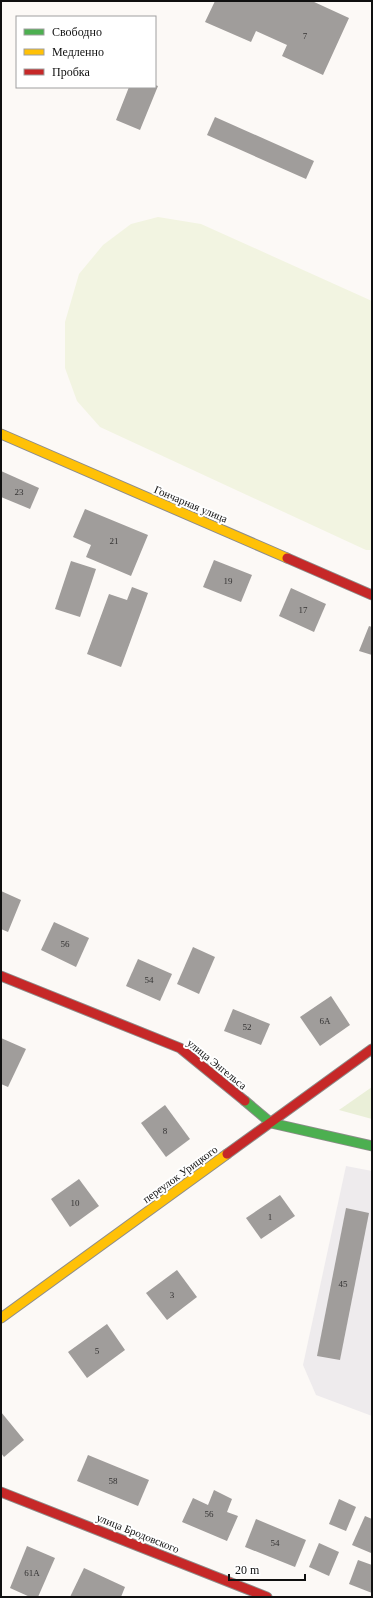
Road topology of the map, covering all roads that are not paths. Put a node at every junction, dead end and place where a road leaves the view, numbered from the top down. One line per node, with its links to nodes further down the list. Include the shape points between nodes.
1 (1, 434): 2 (street, Гончарная улица)
2 (372, 595)
3 (1, 976): 5 (street, улица Энгельса, via 180,1048)
4 (372, 1049): 5 (street, переулок Урицкого)
5 (271, 1123): 6 (street, улица Энгельса); 7 (street, переулок Урицкого)
6 (372, 1146)
7 (1, 1318)
8 (1, 1492): 9 (street, улица Бродовского)
9 (267, 1597)

